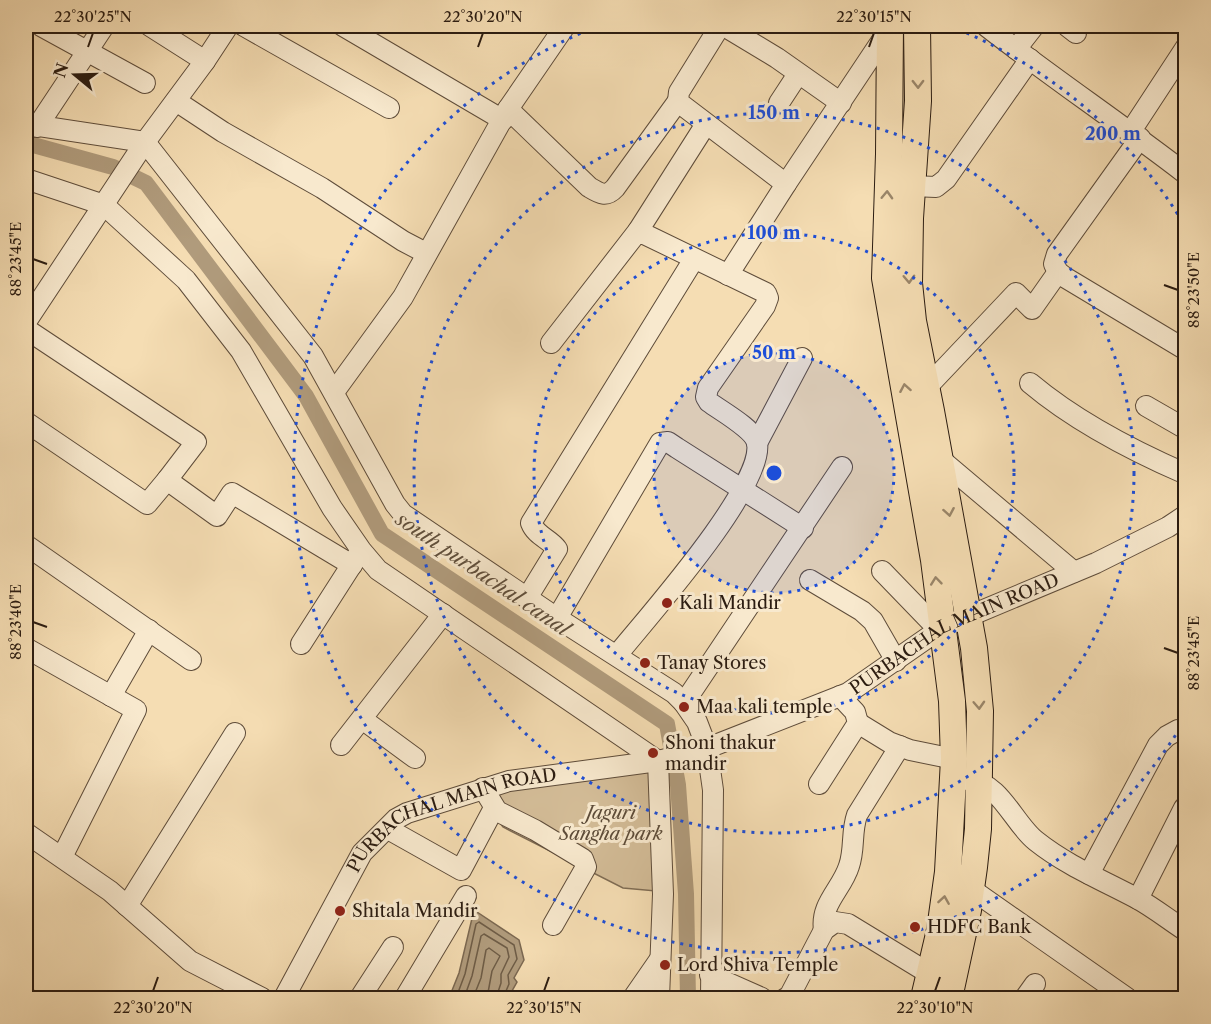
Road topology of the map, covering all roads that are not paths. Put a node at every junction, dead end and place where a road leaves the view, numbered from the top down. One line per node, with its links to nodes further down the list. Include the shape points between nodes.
1 (41, 26): 14 (street)
2 (104, 26): 14 (street)
3 (150, 26): 16 (street)
4 (228, 26): 16 (street)
5 (244, 26): 23 (street)
6 (343, 26): 24 (street)
7 (565, 26): 24 (street)
8 (722, 26): 17 (street); 20 (street, via 679,92)
9 (917, 26): 32 (main road, one-way to 32, via 918,101)
10 (986, 26): 15 (street)
11 (1034, 26): 15 (street)
12 (890, 27): 22 (street); 68 (main road, one-way to 12, via 934,560 885,278)
13 (1185, 47): 27 (street)
14 (87, 51): 18 (street); 26 (street)
15 (1023, 54): 27 (street); 32 (street, via 946,179 936,187)
16 (205, 61): 19 (street)
17 (798, 74): 21 (street); 22 (street)
18 (145, 82)
19 (176, 101): 28 (street); 35 (street)
20 (678, 101): 24 (street, via 615,188 605,195 589,187); 25 (street)
21 (778, 103)
22 (841, 103): 31 (street)
23 (389, 108)
24 (505, 115): 35 (street)
25 (706, 124): 31 (street); 34 (street)
26 (31, 125): 28 (street)
27 (1136, 135): 29 (street); 37 (street, via 1057,254 1054,264)
28 (140, 150): 33 (street); 47 (street, via 301,339)
29 (1185, 174)
30 (26, 179): 33 (street)
31 (786, 184): 38 (street)
32 (912, 186): 46 (main road, one-way to 46, via 909,283)
33 (108, 199): 39 (street); 60 (street, via 186,280 242,351)
34 (638, 231): 36 (street); 42 (street)
35 (426, 253): 47 (street, via 403,297)
36 (694, 260): 38 (street); 64 (street, via 531,524 557,549)
37 (1058, 272): 43 (street); 46 (street, via 1032,309 1016,293)
38 (728, 275): 51 (street, via 766,293 768,298 708,388 706,397 751,432)
39 (31, 299): 40 (street)
40 (26, 322)
41 (26, 329): 55 (street, via 196,442)
42 (551, 343)
43 (1185, 350)
44 (802, 358): 51 (street)
45 (1030, 383): 54 (street, via 1095,427)
46 (927, 387): 52 (main road)
47 (334, 392): 64 (street, via 403,514)
48 (1146, 406): 50 (street)
49 (26, 422): 55 (street, via 147,504)
50 (1185, 429)
51 (757, 443): 56 (street, via 753,469)
52 (940, 459): 62 (street); 66 (main road, one-way to 66)
53 (842, 467): 58 (street)
54 (1185, 474)
55 (167, 480): 60 (street, via 217,516 232,493)
56 (743, 490): 58 (street); 67 (street, via 668,442 660,443); 72 (street, via 699,556)
57 (1185, 515): 62 (street, PURBACHAL MAIN ROAD)
58 (803, 528): 77 (street)
59 (26, 545): 69 (street)
60 (356, 557): 65 (street); 70 (street)
61 (882, 572): 68 (street)
62 (1074, 572): 66 (street, PURBACHAL MAIN ROAD)
63 (810, 580): 74 (street, via 873,621)
64 (527, 598): 67 (street)
65 (443, 614): 78 (street); 86 (street)
66 (968, 615): 68 (street, PURBACHAL MAIN ROAD); 88 (main road, one-way to 88, via 980,711)
67 (557, 618): 72 (street)
68 (941, 628): 74 (street, PURBACHAL MAIN ROAD); 87 (main road, via 952,701)
69 (149, 630): 73 (street); 75 (street)
70 (301, 644)
71 (26, 648): 75 (street)
72 (617, 655): 77 (street)
73 (191, 660)
74 (896, 661): 76 (street, PURBACHAL MAIN ROAD)
75 (111, 696): 95 (street, via 135,708 136,713)
76 (840, 696): 79 (street, via 855,712); 84 (street, PURBACHAL MAIN ROAD)
77 (684, 703): 84 (street)
78 (362, 719): 82 (street); 85 (street)
79 (858, 723): 83 (street); 89 (street)
80 (235, 733): 100 (street)
81 (1185, 734): 96 (street, via 1178,730 1158,745)
82 (341, 745)
83 (900, 746): 87 (street); 102 (street, via 857,815 849,868 827,905)
84 (709, 747): 86 (street, PURBACHAL MAIN ROAD); 107 (street, via 713,790)
85 (415, 758)
86 (661, 760): 90 (street, PURBACHAL MAIN ROAD, via 521,778); 105 (street)
87 (954, 770): 88 (street); 106 (main road, one-way to 87, via 948,872)
88 (979, 782): 96 (street, via 992,790 1036,842); 97 (main road)
89 (819, 784)
90 (483, 788): 91 (street); 93 (street, PURBACHAL MAIN ROAD, via 407,813)
91 (494, 808): 93 (street, via 461,870); 101 (street, via 586,863)
92 (1184, 808): 99 (street)
93 (388, 828): 109 (street, PURBACHAL MAIN ROAD, via 362,853)
94 (26, 833): 95 (street)
95 (62, 857): 100 (street)
96 (1089, 874): 99 (street)
97 (971, 889): 118 (main road); 119 (street)
98 (466, 896): 111 (street)
99 (1138, 899): 103 (street)
100 (127, 906): 108 (street, via 190,961)
101 (553, 925)
102 (824, 930): 106 (street, via 835,922 848,924); 116 (street)
103 (1185, 931)
104 (393, 947): 110 (street)
105 (660, 958): 112 (street); 113 (street)
106 (930, 974): 117 (main road)
107 (710, 975): 114 (street); 115 (street)
108 (262, 999)
109 (284, 999)
110 (360, 999)
111 (405, 999)
112 (633, 999)
113 (659, 999)
114 (711, 999)
115 (762, 999)
116 (786, 999)
117 (924, 999)
118 (949, 999)
119 (1127, 999)

